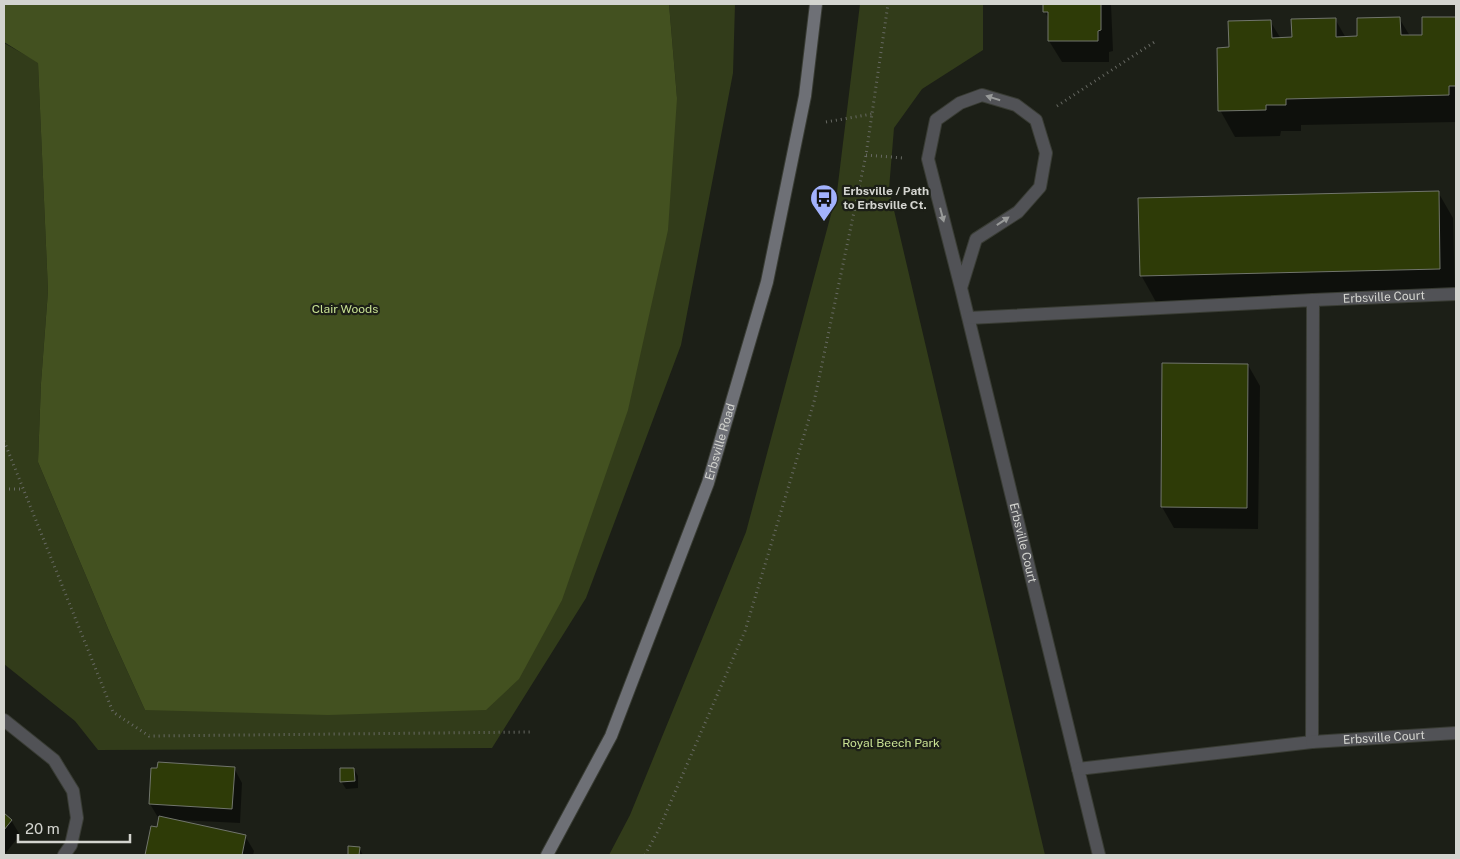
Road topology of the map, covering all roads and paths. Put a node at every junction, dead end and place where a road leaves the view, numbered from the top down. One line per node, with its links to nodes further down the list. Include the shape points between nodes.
1 (816, 4): 6 (main road, Erbsville Road)
2 (888, 4): 4 (path)
3 (1156, 41): 5 (path)
4 (872, 114): 6 (path); 7 (path)
5 (1036, 120): 8 (street, Erbsville Court, one-way to 8, via 1016,105 982,95 960,103 936,120); 9 (street, one-way to 5, via 976,239 1018,212 1040,187 1046,153)
6 (798, 127): 22 (main road, Erbsville Road, via 767,282 708,483 611,736)
7 (866, 155): 8 (path); 23 (path, via 814,402 748,622)
8 (928, 159): 9 (street, Erbsville Court, one-way to 9)
9 (961, 288): 12 (street, Erbsville Court)
10 (1456, 294): 11 (street, Erbsville Court)
11 (1313, 300): 12 (street, Erbsville Court); 19 (street)
12 (969, 318): 20 (street, Erbsville Court)
13 (4, 441): 15 (path)
14 (4, 489): 15 (path)
15 (22, 489): 17 (path, via 113,712 149,736)
16 (4, 720): 21 (street, via 54,760 73,791 76,818 71,845)
17 (531, 732)
18 (1456, 732): 19 (street, Erbsville Court)
19 (1312, 742): 20 (street, Erbsville Court)
20 (1078, 769): 24 (street, Erbsville Court)
21 (64, 855)
22 (547, 855)
23 (646, 855)
24 (1099, 855)

